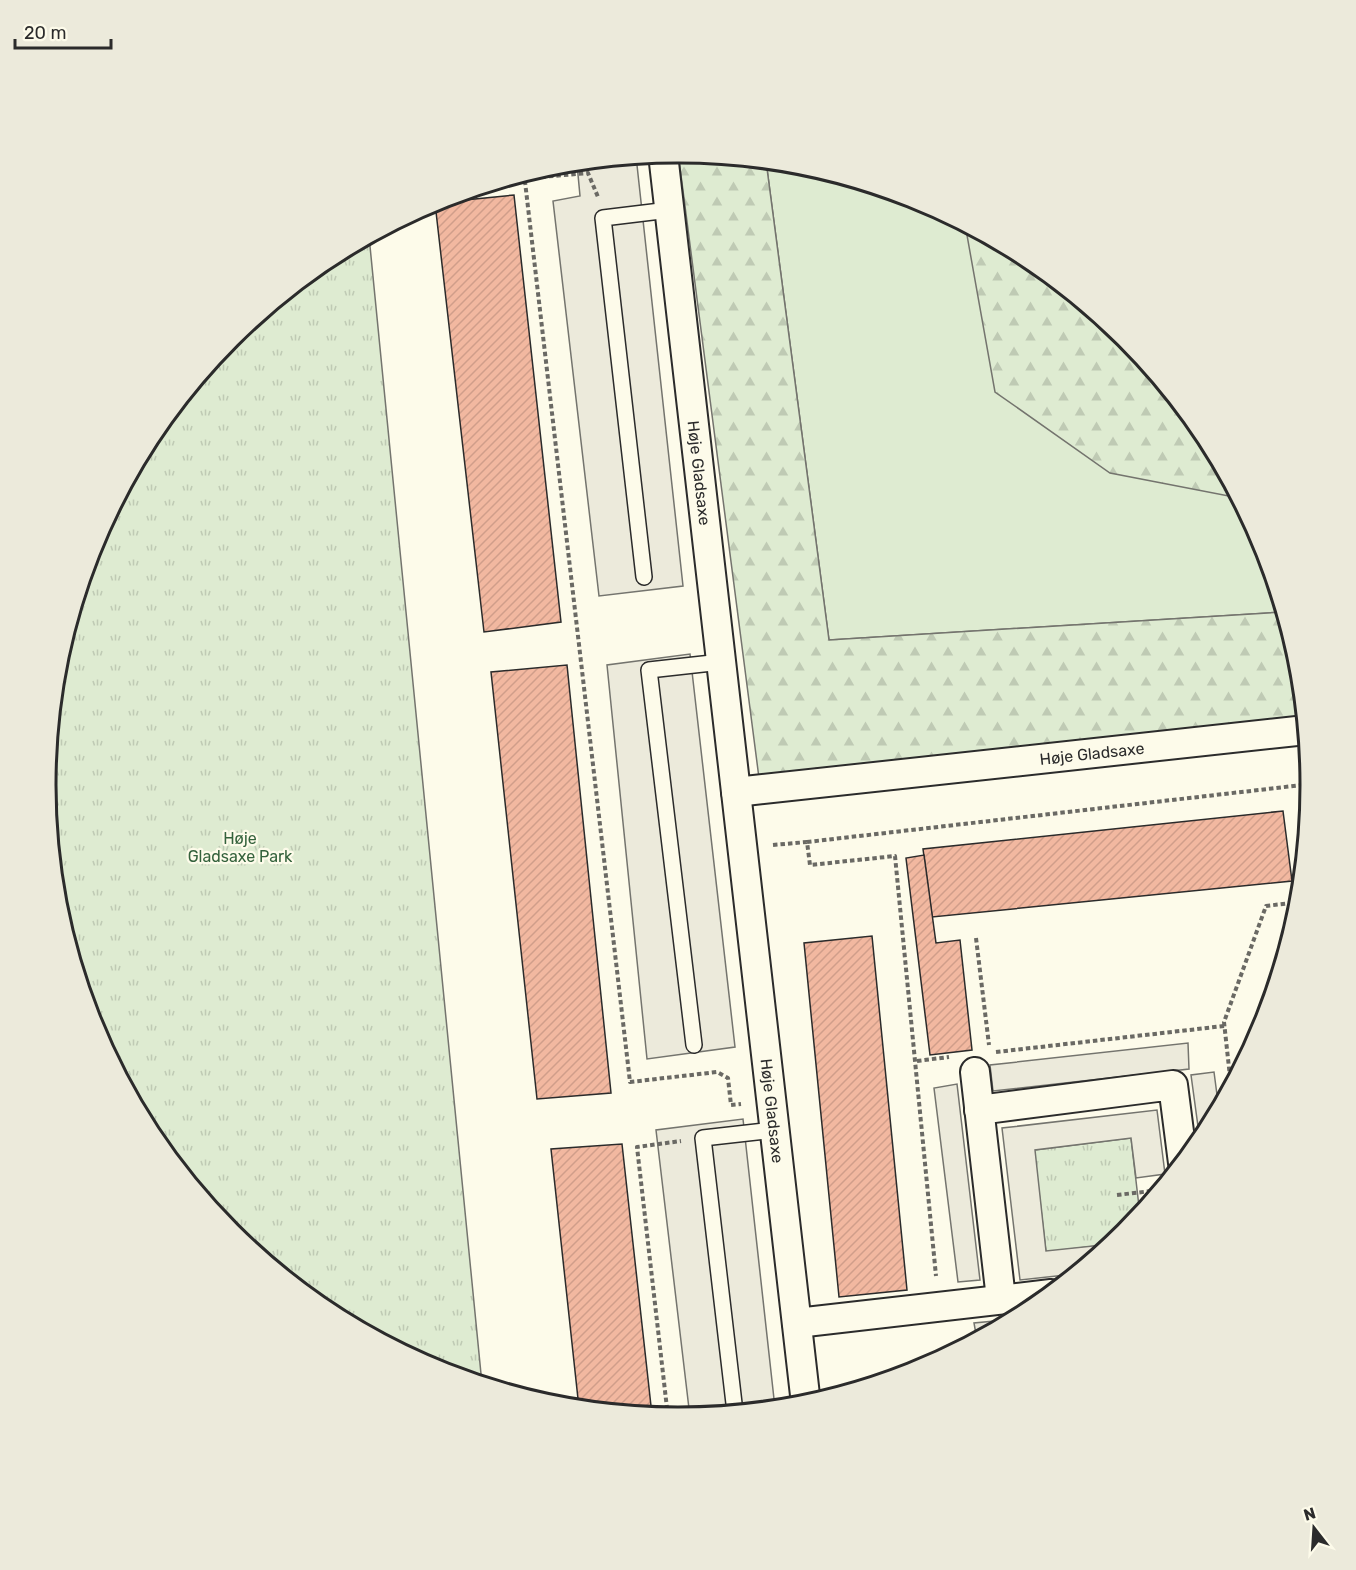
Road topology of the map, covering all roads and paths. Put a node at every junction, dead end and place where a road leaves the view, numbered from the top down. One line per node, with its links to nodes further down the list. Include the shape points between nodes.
1 (664, 163): 4 (street, Høje Gladsaxe)
2 (555, 175): 5 (path, via 588,173)
3 (525, 182): 19 (path, via 630,1082)
4 (669, 210): 5 (lane); 7 (street, Høje Gladsaxe)
5 (607, 218): 6 (lane, via 603,218)
6 (644, 577)
7 (721, 662): 10 (street, Høje Gladsaxe); 16 (lane, via 649,670)
8 (1298, 731): 10 (street, Høje Gladsaxe)
9 (1300, 785): 11 (path)
10 (736, 792): 12 (street, Høje Gladsaxe)
11 (807, 842): 12 (path); 17 (path, via 810,865 895,856)
12 (742, 849): 22 (street, Høje Gladsaxe)
13 (1289, 903): 15 (path, via 1266,906)
14 (976, 938): 15 (path, via 990,1053)
15 (1224, 1026): 20 (path)
16 (694, 1045)
17 (917, 1061): 18 (path); 29 (path)
18 (967, 1064): 21 (street)
19 (717, 1072)
20 (1229, 1072)
21 (979, 1110): 24 (street, via 1173,1085); 28 (street)
22 (774, 1130): 23 (lane); 30 (street, Høje Gladsaxe)
23 (703, 1138): 32 (lane); 33 (path, via 637,1147)
24 (1182, 1151)
25 (1149, 1191): 26 (path)
26 (1117, 1195)
27 (1034, 1296): 28 (street)
28 (1001, 1299): 29 (street)
29 (938, 1307): 30 (street)
30 (796, 1323): 31 (street, Høje Gladsaxe)
31 (805, 1395)
32 (734, 1404)
33 (667, 1407)

